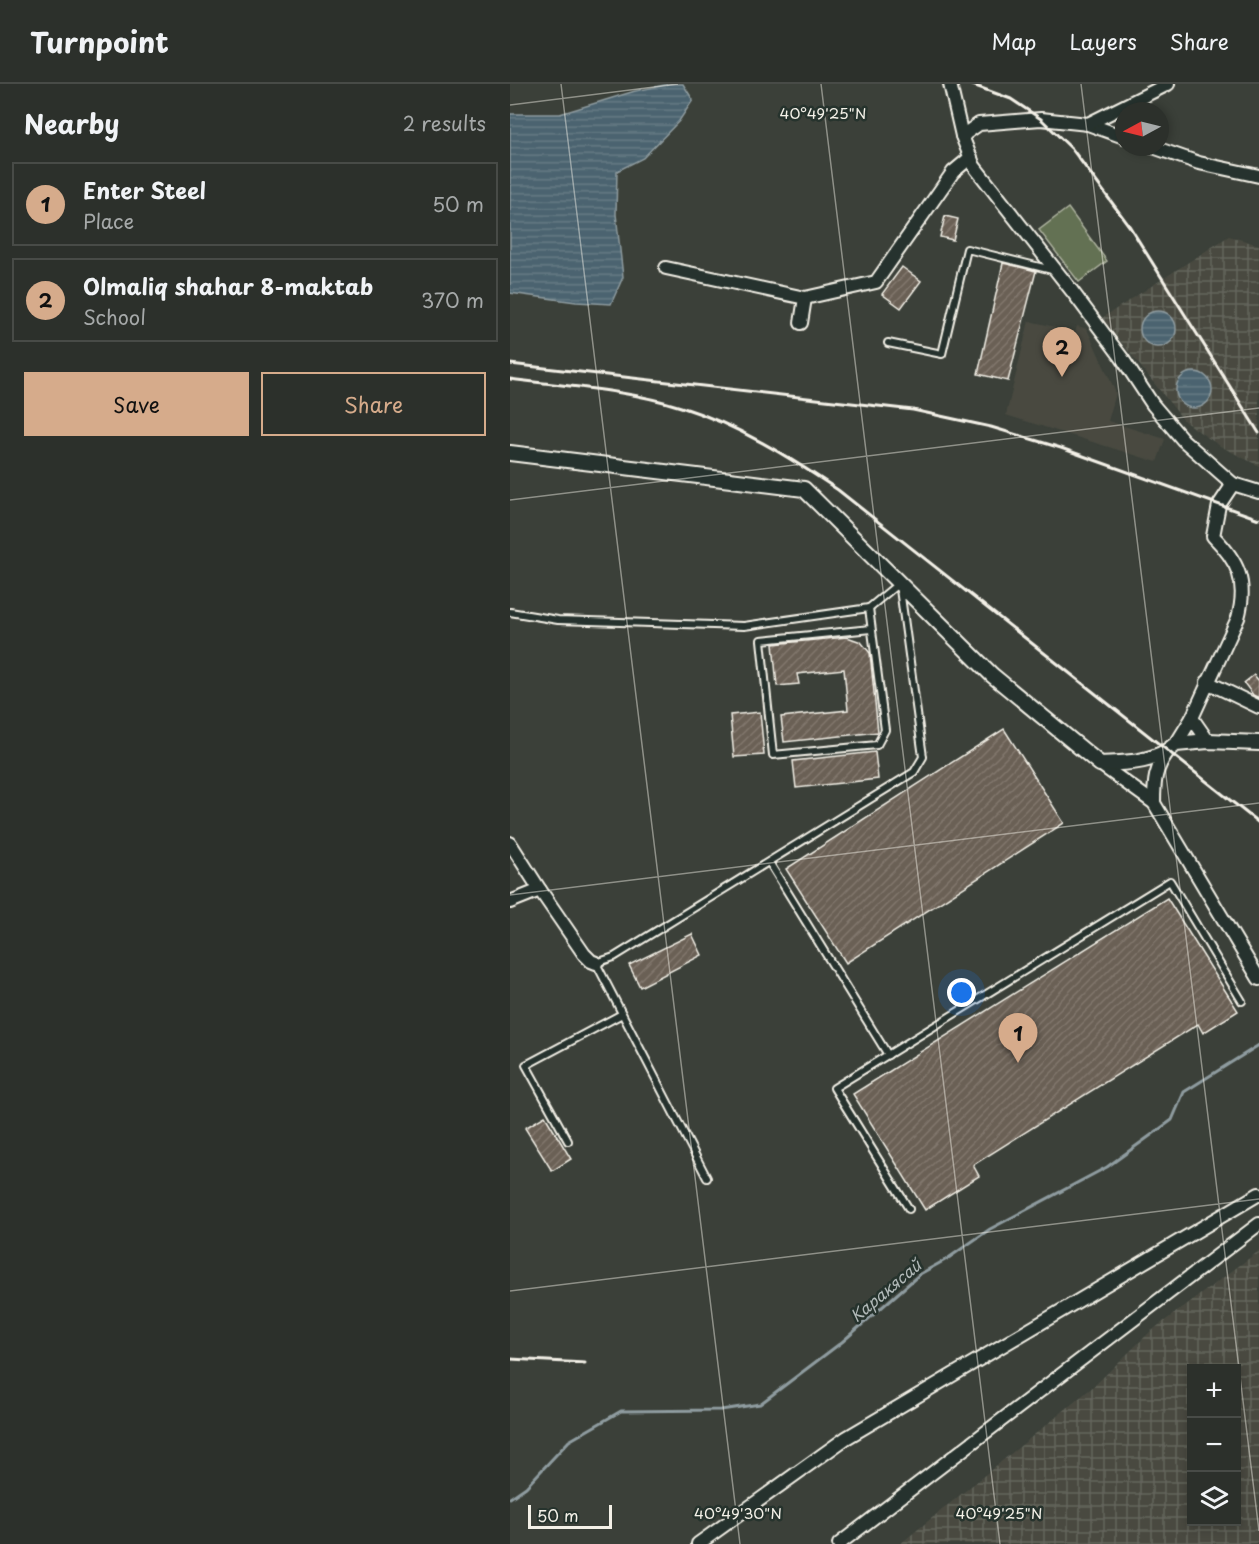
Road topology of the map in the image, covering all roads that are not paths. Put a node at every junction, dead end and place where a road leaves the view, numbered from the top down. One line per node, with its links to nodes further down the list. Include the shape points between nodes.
1 (950, 84): 5 (street)
2 (1168, 84): 3 (street)
3 (1088, 124): 4 (street); 5 (street, via 1041,119 979,124)
4 (1115, 134)
5 (962, 136): 7 (street)
6 (1169, 153): 8 (street)
7 (971, 158): 10 (street); 11 (street, via 953,172 876,282)
8 (1259, 176)
9 (666, 268): 11 (street)
10 (1057, 272): 13 (lane, via 967,249 942,354); 15 (street, via 1153,405 1183,440)
11 (805, 298): 12 (street)
12 (801, 323)
13 (888, 343)
14 (510, 453): 17 (street, via 804,489)
15 (1233, 484): 16 (street); 21 (street, via 1219,505 1213,536 1236,564 1243,600)
16 (1259, 492)
17 (899, 582): 18 (lane); 27 (street, via 992,675); 30 (lane, via 923,757 915,772)
18 (869, 608): 19 (lane, via 744,626 558,620); 20 (lane)
19 (510, 612)
20 (871, 629): 20 (lane, via 885,730 877,745 773,755 761,640)
21 (1207, 682): 22 (street); 23 (street)
22 (1259, 707)
23 (1192, 718): 24 (street); 26 (street)
24 (1209, 741): 25 (street); 26 (street)
25 (1259, 743)
26 (1172, 747): 27 (street, via 1136,763); 28 (street, via 1156,773)
27 (1100, 764): 28 (street)
28 (1154, 803): 34 (street)
29 (510, 843): 31 (street)
30 (769, 862): 33 (lane, via 614,957); 37 (lane)
31 (540, 890): 32 (street); 33 (street, via 584,954)
32 (510, 902)
33 (596, 963): 36 (lane)
34 (1259, 979)
35 (1242, 1001): 37 (lane, via 1170,881)
36 (622, 1014): 38 (lane, via 526,1065); 39 (lane)
37 (888, 1055): 41 (lane, via 834,1088)
38 (568, 1141)
39 (706, 1178)
40 (1259, 1194): 43 (street, via 846,1438)
41 (909, 1209)
42 (1259, 1224): 44 (street)
43 (698, 1544)
44 (839, 1544)

